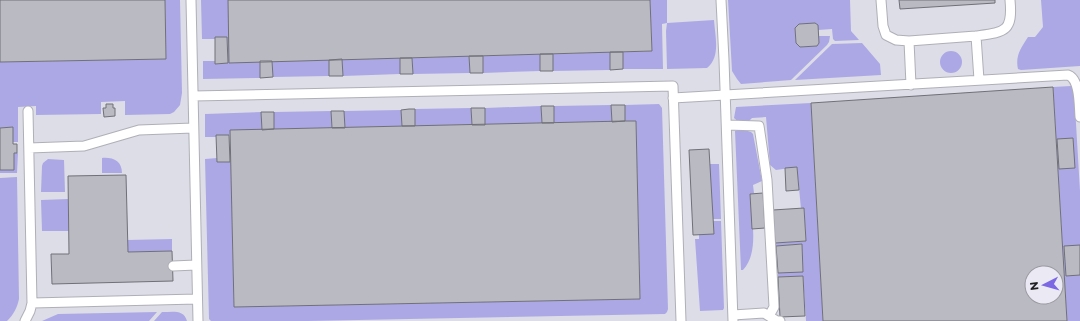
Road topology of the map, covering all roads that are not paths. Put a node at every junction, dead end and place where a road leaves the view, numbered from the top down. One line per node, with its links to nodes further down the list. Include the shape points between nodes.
1 (191, 0): 9 (lane)
2 (721, 0): 10 (lane)
3 (881, 0): 6 (lane, via 886,35 896,40)
4 (1010, 0): 5 (lane, via 1010,20 1007,27 996,34)
5 (976, 36): 6 (lane); 7 (lane)
6 (909, 41): 8 (lane)
7 (979, 80): 8 (lane); 13 (lane, via 1070,75 1078,86)
8 (911, 85): 10 (lane)
9 (193, 96): 11 (lane, via 673,86); 15 (lane)
10 (726, 96): 11 (lane); 14 (lane)
11 (674, 98): 25 (lane)
12 (28, 111): 16 (lane)
13 (1080, 118)
14 (727, 125): 21 (lane, via 759,126 767,180 774,307); 22 (lane)
15 (193, 128): 16 (lane, via 140,130 84,146); 17 (lane)
16 (29, 148): 20 (lane)
17 (196, 265): 18 (lane); 19 (lane)
18 (173, 266)
19 (197, 299): 20 (lane); 24 (lane)
20 (32, 303): 23 (lane)
21 (769, 316): 22 (lane, via 764,313); 26 (lane)
22 (733, 318)
23 (25, 321)
24 (198, 321)
25 (681, 321)
26 (780, 321)

